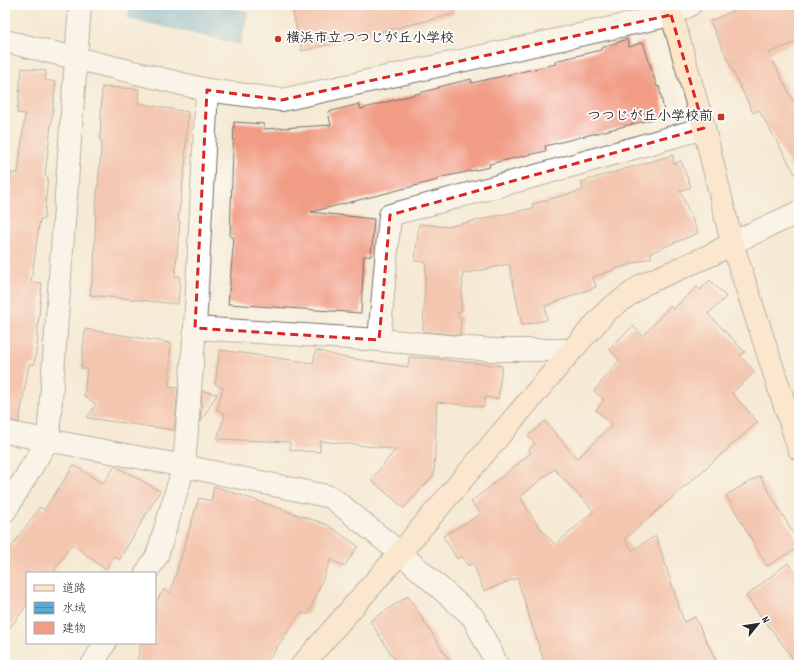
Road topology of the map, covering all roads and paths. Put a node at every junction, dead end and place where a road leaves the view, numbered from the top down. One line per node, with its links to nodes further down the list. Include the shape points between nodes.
1 (80, 5): 4 (street)
2 (677, 8): 5 (street, via 282,100); 6 (street)
3 (5, 41): 4 (street)
4 (77, 58): 5 (street); 13 (street)
5 (207, 90): 9 (street)
6 (704, 128): 8 (street); 10 (street, via 390,215)
7 (799, 212): 8 (street)
8 (732, 243): 11 (street, via 644,284 608,310); 14 (street)
9 (195, 328): 10 (street); 15 (street)
10 (379, 340): 11 (street, via 492,350)
11 (572, 350): 17 (street)
12 (5, 432): 13 (street)
13 (48, 440): 15 (street); 16 (street)
14 (799, 449)
15 (184, 466): 17 (street, via 331,497); 18 (street, via 157,556)
16 (5, 511)
17 (400, 553): 21 (street); 22 (street, via 472,617)
18 (147, 572)
19 (104, 644): 20 (street)
20 (92, 665)
21 (302, 665)
22 (497, 665)

